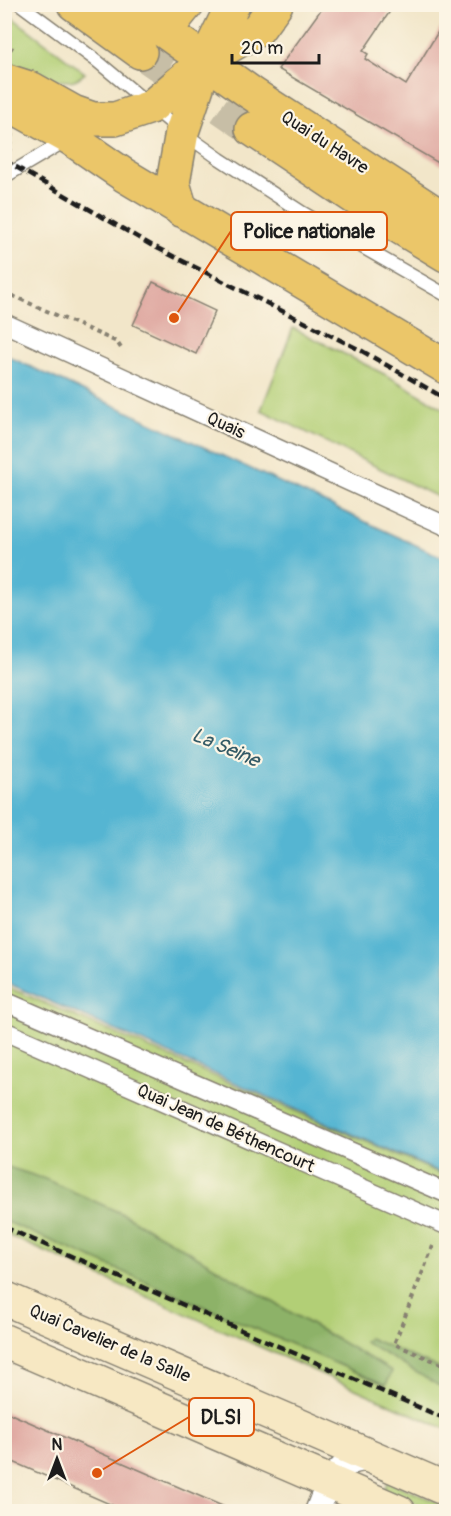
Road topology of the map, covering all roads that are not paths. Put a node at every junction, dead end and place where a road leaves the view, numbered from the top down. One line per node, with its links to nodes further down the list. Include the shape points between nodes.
1 (20, 4): 12 (lane)
2 (74, 4): 8 (main road)
3 (126, 4): 7 (main road, Quai du Havre)
4 (187, 4): 7 (main road)
5 (233, 4): 9 (main road)
6 (276, 4): 9 (main road, via 258,29)
7 (165, 31): 9 (main road, Quai du Havre)
8 (140, 52)
9 (206, 60): 12 (main road); 15 (main road); 20 (main road, Quai du Havre)
10 (4, 80): 12 (main road, via 32,88 93,119 115,119)
11 (4, 98): 16 (main road)
12 (151, 106): 15 (lane)
13 (4, 127): 17 (lane)
14 (252, 129): 21 (main road, Quai du Havre)
15 (182, 132): 19 (main road, via 173,183); 22 (lane, via 303,213)
16 (70, 138): 18 (lane); 19 (main road)
17 (4, 149)
18 (4, 177)
19 (181, 210): 24 (main road)
20 (447, 220)
21 (447, 255)
22 (447, 295)
23 (4, 324): 25 (street, Quais)
24 (447, 367)
25 (447, 526)
26 (4, 1001): 28 (street, Quai Jean de Béthencourt)
27 (4, 1031): 29 (street, Quai Jean de Béthencourt)
28 (447, 1192)
29 (444, 1224)
30 (4, 1298): 32 (main road, Quai Cavelier de la Salle)
31 (4, 1341): 34 (main road)
32 (375, 1458): 33 (main road, Quai Cavelier de la Salle); 34 (street, via 351,1462 338,1471)
33 (447, 1489)
34 (324, 1497): 35 (main road)
35 (399, 1512)

